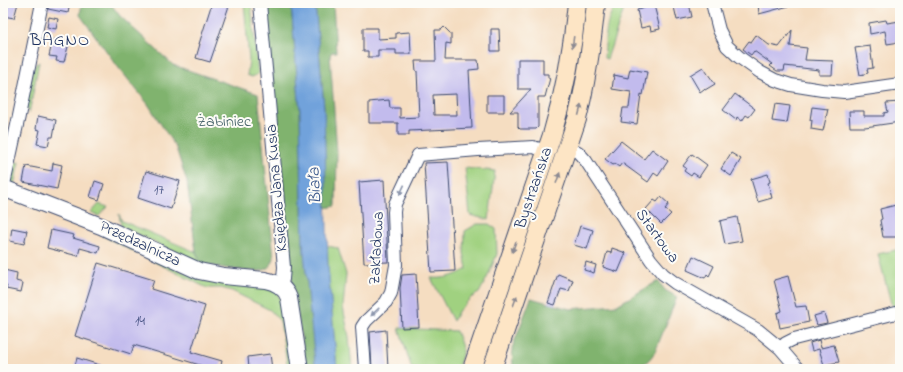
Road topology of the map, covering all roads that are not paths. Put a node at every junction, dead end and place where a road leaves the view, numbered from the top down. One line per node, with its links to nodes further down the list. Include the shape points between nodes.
1 (42, 3): 9 (street)
2 (260, 3): 10 (street, Księdza Jana Kusia, via 284,268)
3 (577, 3): 8 (main road, Bystrzańska, one-way to 8, via 566,82)
4 (712, 3): 6 (street, via 727,46 760,72 775,80 791,85 844,92)
5 (597, 6): 7 (main road, Bystrzańska, one-way to 5, via 582,99)
6 (900, 84)
7 (568, 147): 12 (street, Startowa, via 578,152 586,161 651,260 663,274 751,325); 16 (main road, Bystrzańska, one-way to 7)
8 (547, 151): 14 (street, Zakładowa, one-way to 14, via 533,147 418,155 395,204 396,266 391,293 362,328); 15 (main road, Bystrzańska, one-way to 15)
9 (3, 188): 10 (street, Przędzalnicza, via 101,226 199,270 224,276 272,281)
10 (281, 286): 13 (street, via 289,298)
11 (900, 312): 12 (street, via 794,340)
12 (780, 348): 17 (street, Startowa)
13 (300, 369)
14 (365, 369)
15 (472, 369)
16 (492, 369)
17 (798, 369)

